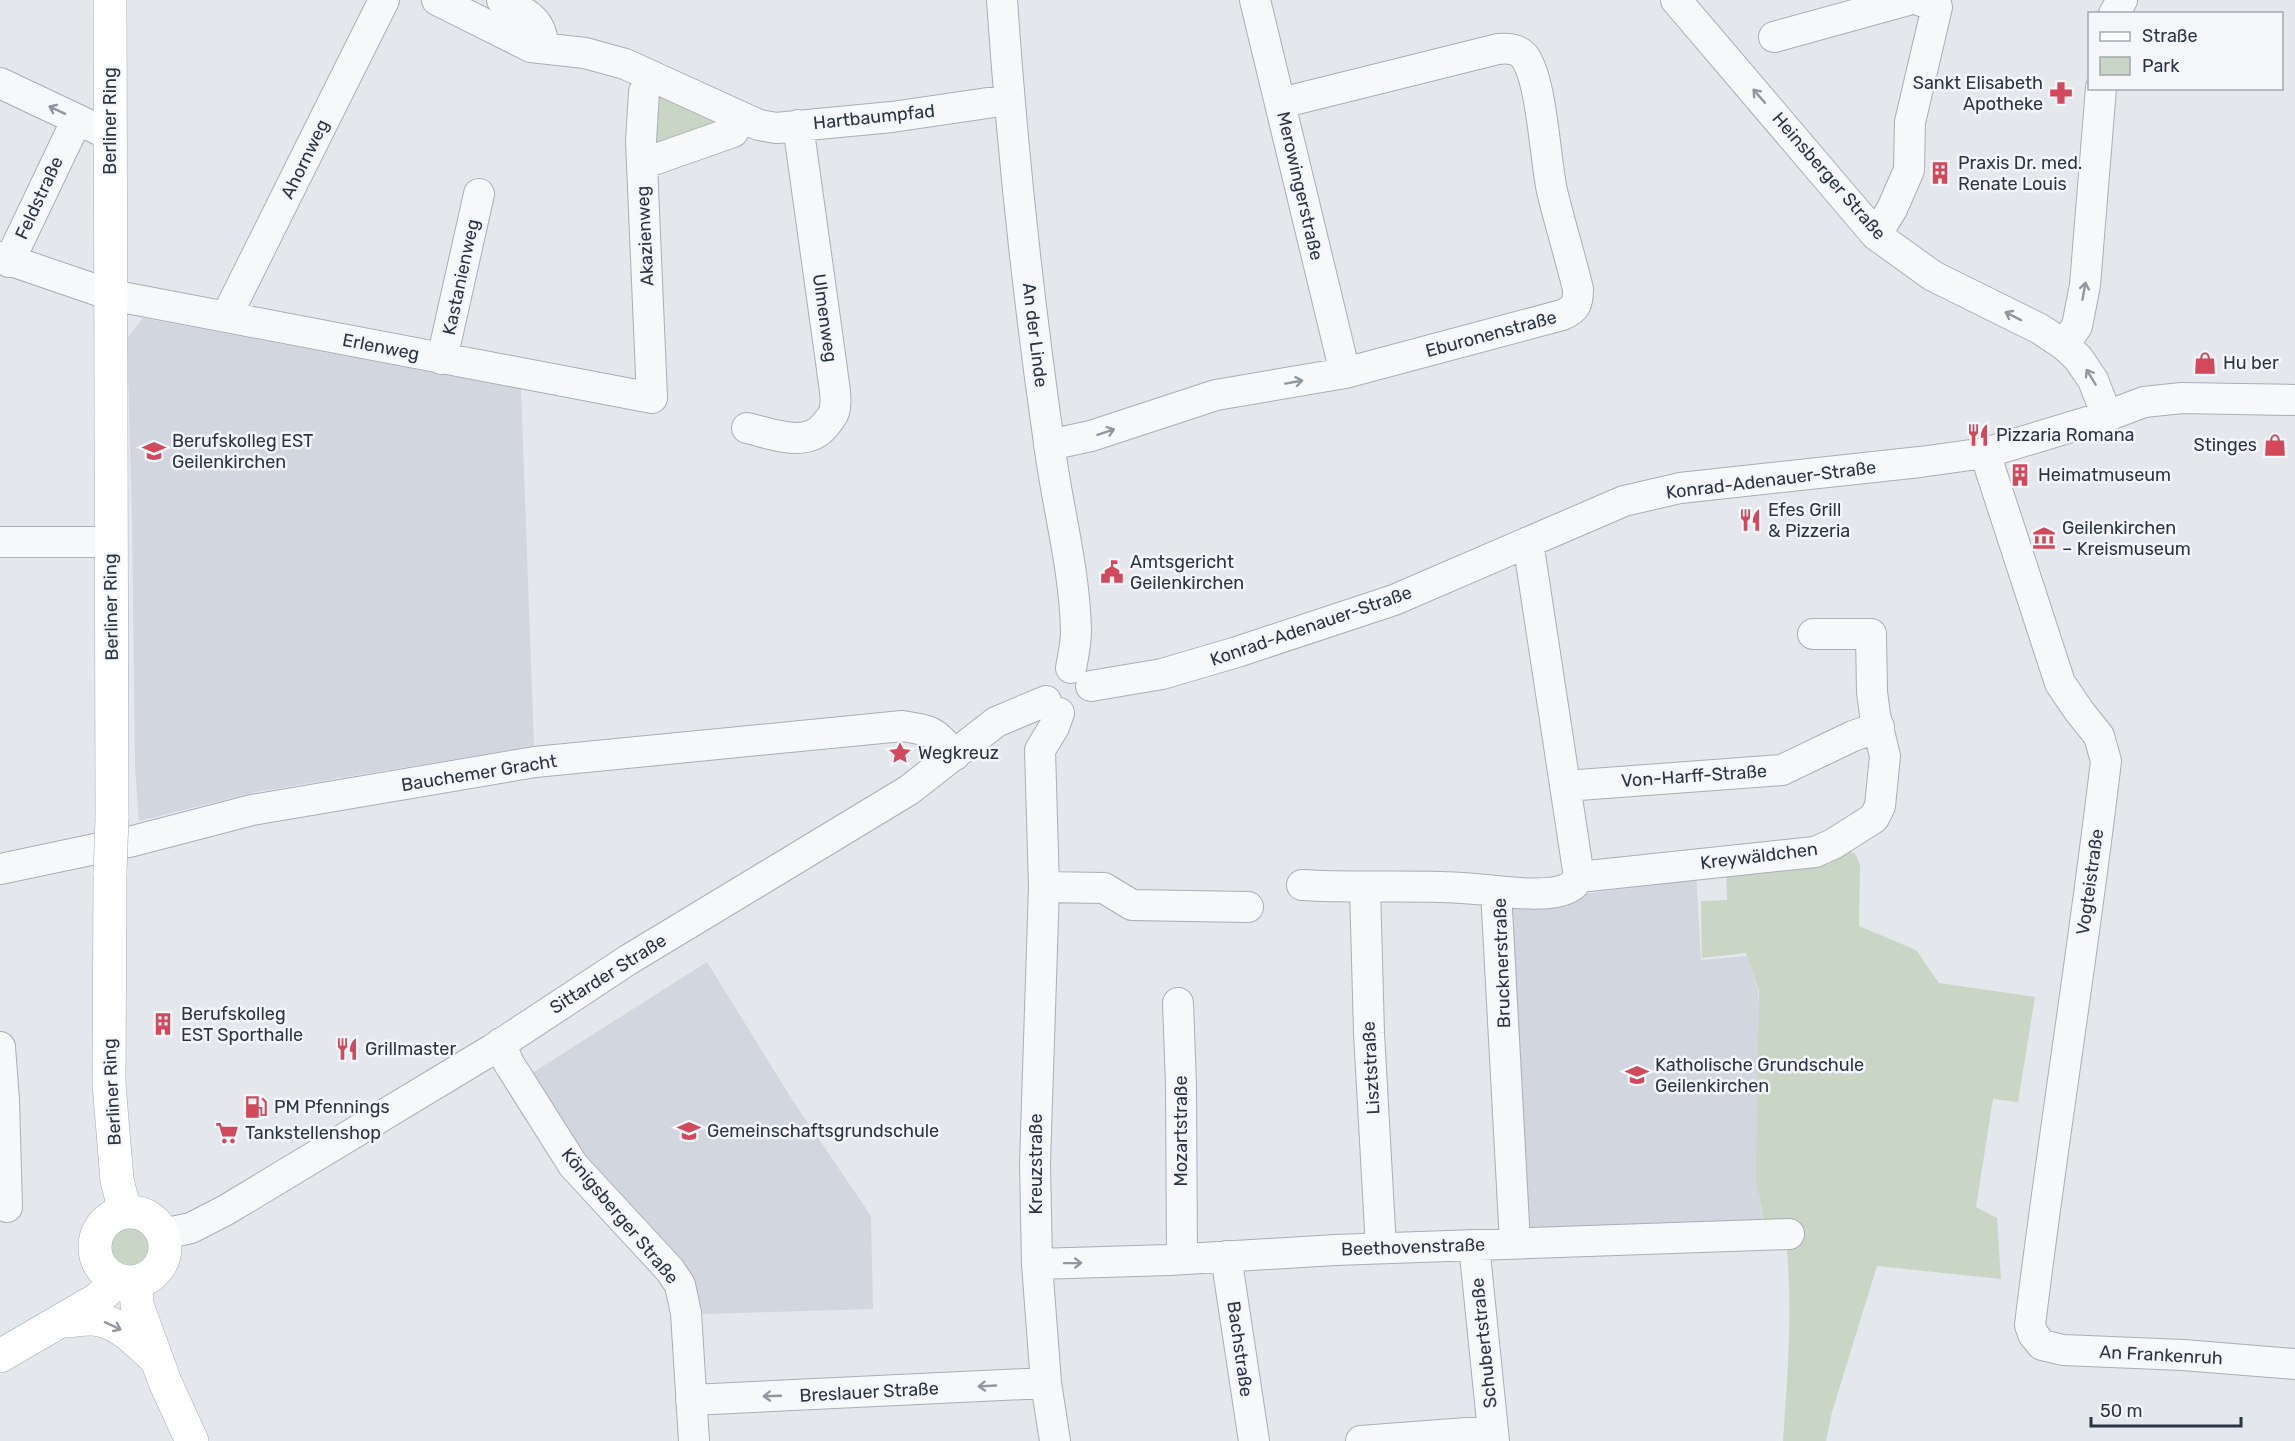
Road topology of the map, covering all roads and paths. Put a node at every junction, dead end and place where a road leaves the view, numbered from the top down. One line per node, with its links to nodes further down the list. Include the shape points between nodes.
1 (110, 0): 20 (main road, Berliner Ring)
2 (384, 0): 26 (street, Ahornweg)
3 (437, 0): 11 (street, Hartbaumpfad, via 531,47)
4 (502, 0): 11 (street, via 531,16 543,34)
5 (1002, 0): 15 (street, An der Linde)
6 (1255, 0): 16 (street, Merowingerstraße)
7 (1676, 0): 23 (street, Heinsberger Straße, one-way to 7)
8 (1908, 0): 10 (street)
9 (1932, 2): 23 (street, via 1911,117 1909,170)
10 (1774, 37)
11 (543, 47): 12 (street, Hartbaumpfad, via 585,53)
12 (652, 76): 17 (street, Hartbaumpfad); 21 (street, Akazienweg, via 644,92)
13 (0, 83): 20 (street, one-way to 13)
14 (2101, 90): 27 (street, one-way to 14, via 2077,326 2085,285)
15 (1008, 100): 18 (street, Hartbaumpfad, via 892,117); 34 (street, An der Linde)
16 (1281, 103): 29 (street, Merowingerstraße); 29 (street, Eburonenstraße, via 1498,49 1518,52 1533,76 1552,190 1578,289 1575,309)
17 (741, 118): 18 (street, Hartbaumpfad, via 768,127); 21 (street, via 733,132)
18 (798, 125): 33 (street, Ulmenweg, via 835,409 816,435 805,439)
19 (70, 134): 24 (street, Feldstraße)
20 (110, 135): 25 (main road, Berliner Ring)
21 (642, 164): 30 (street, Akazienweg)
22 (479, 194): 28 (street, Kastanienweg)
23 (1876, 234): 27 (street, Heinsberger Straße, one-way to 23, via 1933,276)
24 (5, 259): 25 (street, Feldstraße)
25 (111, 295): 26 (street, Erlenweg); 37 (main road, Berliner Ring)
26 (225, 317): 28 (street, Erlenweg)
27 (2064, 345): 32 (street, Heinsberger Straße, one-way to 27, via 2093,380)
28 (442, 359): 30 (street, Erlenweg)
29 (1345, 373): 34 (street, Eburonenstraße, one-way to 29, via 1091,436 1216,395)
30 (652, 398)
31 (2295, 400): 32 (street, Konrad-Adenauer-Straße, via 2182,398 2144,402)
32 (2107, 416): 35 (street, Konrad-Adenauer-Straße)
33 (747, 428)
34 (1049, 445): 40 (street, An der Linde, via 1074,600)
35 (1985, 453): 38 (street, Konrad-Adenauer-Straße, via 1680,488 1624,501); 68 (street, Vogteistraße, via 2061,683 2099,736 2106,761 2041,1234 2030,1325)
36 (0, 542): 37 (street)
37 (110, 542): 57 (main road, Berliner Ring, bridge, via 109,1084 117,1180)
38 (1528, 542): 40 (street, Konrad-Adenauer-Straße, via 1394,600 1245,650 1152,676); 44 (street)
39 (1813, 634): 42 (street, via 1871,634 1872,692)
40 (1081, 677): 41 (street, Konrad-Adenauer-Straße, via 1064,668 1052,675 1045,687); 41 (street, via 1090,699 1083,710 1071,715)
41 (1052, 707): 43 (street, Sittarder Straße, via 996,722); 48 (street, Kreuzstraße, via 1054,727 1040,750)
42 (1879, 727): 44 (street, Von-Harff-Straße, via 1782,770); 46 (street, Kreywäldchen, via 1885,756 1878,813 1833,844 1815,852)
43 (955, 755): 45 (street, Bauchemer Gracht, via 935,733 902,726 536,762 252,810 133,841); 53 (street, Sittarder Straße, via 909,790)
44 (1565, 786): 46 (street)
45 (0, 869)
46 (1579, 877): 50 (street, Brucknerstraße, via 1574,885 1561,890 1526,894)
47 (1302, 885): 49 (street)
48 (1044, 887): 51 (street, via 1104,888 1132,905); 65 (street, Kreuzstraße, via 1035,1155)
49 (1365, 887): 50 (street, via 1460,886); 62 (street, Lisztstraße)
50 (1496, 891): 60 (street, Brucknerstraße)
51 (1248, 908)
52 (1178, 1004): 64 (street, Mozartstraße)
53 (501, 1042): 58 (street, Sittarder Straße, via 226,1210 191,1228); 73 (street, Königsberger Straße, via 508,1062 573,1165 680,1285 686,1313)
54 (0, 1047): 55 (street)
55 (2, 1100): 56 (street)
56 (7, 1208)
57 (125, 1212): 58 (main road, via 148,1216); 66 (main road, via 105,1222 95,1242 96,1253)
58 (163, 1234): 66 (main road, via 165,1254 161,1264 146,1278)
59 (1789, 1234): 60 (street, Beethovenstraße)
60 (1515, 1243): 61 (street, Beethovenstraße)
61 (1474, 1245): 62 (street, Beethovenstraße); 74 (street, Schubertstraße)
62 (1381, 1248): 63 (street, Beethovenstraße)
63 (1226, 1256): 64 (street, Beethovenstraße); 78 (street, Bachstraße)
64 (1182, 1259): 65 (street, Beethovenstraße, one-way to 64)
65 (1037, 1264): 72 (street, Kreuzstraße)
66 (118, 1275): 67 (main road, via 98,1299); 70 (main road, via 137,1305)
67 (60, 1322): 69 (main road); 70 (main road, one-way to 70, via 93,1318 111,1324)
68 (2033, 1334): 71 (street, An Frankenruh, via 2042,1344 2063,1350)
69 (0, 1356)
70 (157, 1360): 75 (main road)
71 (2295, 1364)
72 (1046, 1383): 73 (street, Breslauer Straße, one-way to 73); 77 (street, Kreuzstraße)
73 (691, 1400): 76 (street, Königsberger Straße)
74 (1493, 1436): 79 (street)
75 (192, 1441)
76 (694, 1441)
77 (1055, 1441)
78 (1254, 1441)
79 (1361, 1441)

